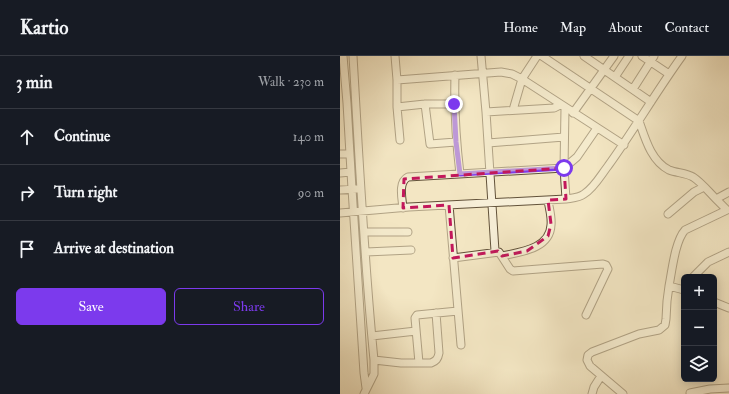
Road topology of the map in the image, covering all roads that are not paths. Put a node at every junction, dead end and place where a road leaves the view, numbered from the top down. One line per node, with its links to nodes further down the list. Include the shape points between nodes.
1 (343, 56): 30 (street)
2 (353, 56): 50 (street)
3 (395, 56): 19 (street)
4 (481, 56): 14 (street)
5 (537, 56): 18 (street)
6 (542, 56): 20 (street)
7 (614, 56): 13 (street)
8 (629, 56): 17 (street)
9 (642, 56): 12 (street)
10 (682, 56): 15 (street)
11 (587, 57): 13 (street)
12 (652, 59): 15 (street); 21 (street)
13 (604, 69): 17 (street); 20 (street)
14 (482, 73): 16 (street); 18 (street, via 506,73); 28 (street)
15 (669, 74): 22 (street)
16 (455, 75): 19 (street); 24 (street)
17 (615, 77): 21 (street)
18 (522, 79): 25 (street); 27 (street)
19 (397, 80): 26 (street)
20 (591, 88): 29 (street); 32 (street)
21 (633, 89): 22 (street)
22 (651, 102): 32 (street)
23 (425, 104): 24 (street); 26 (street); 38 (street, via 430,144)
24 (454, 104): 38 (street)
25 (563, 106): 27 (street); 29 (street); 36 (street)
26 (397, 107): 37 (street)
27 (513, 110): 28 (street)
28 (486, 112): 39 (street)
29 (573, 113): 33 (street)
30 (348, 116): 31 (street); 35 (street)
31 (340, 117)
32 (639, 120): 40 (street); 48 (street, via 651,152 662,166 671,171 688,174)
33 (597, 128): 40 (street); 43 (street, via 577,157)
34 (340, 136): 35 (street)
35 (348, 136): 42 (street)
36 (564, 137): 39 (street); 43 (street)
37 (400, 140)
38 (456, 142): 47 (street)
39 (488, 143): 46 (street)
40 (624, 145): 53 (street, via 591,188 584,194)
41 (340, 154): 42 (street)
42 (350, 154): 44 (street)
43 (564, 168): 46 (street); 53 (street)
44 (351, 172): 45 (street); 49 (street)
45 (340, 173)
46 (490, 173): 47 (street); 56 (street)
47 (460, 174): 58 (street, via 404,179)
48 (704, 187): 54 (street); 63 (street)
49 (352, 189): 50 (street); 51 (street); 61 (street)
50 (360, 189): 59 (street)
51 (340, 190)
52 (729, 192): 54 (street)
53 (566, 199): 55 (street)
54 (716, 199): 60 (street)
55 (548, 200): 56 (street); 70 (street, via 551,224 548,236 539,245 527,251)
56 (491, 203): 57 (street); 67 (street)
57 (449, 205): 58 (street); 71 (street)
58 (403, 208): 59 (street)
59 (362, 212): 61 (street); 64 (street)
60 (728, 212): 73 (street, via 685,230 678,246)
61 (354, 213): 62 (street); 87 (street)
62 (340, 214)
63 (668, 214)
64 (364, 232): 65 (street); 68 (street)
65 (408, 232)
66 (411, 250): 68 (street)
67 (495, 251): 70 (street); 71 (street)
68 (366, 252): 81 (street)
69 (729, 252): 72 (street, via 708,262)
70 (502, 256): 79 (street, via 513,271 606,265 608,269)
71 (452, 258): 77 (street)
72 (695, 274)
73 (669, 286): 74 (street); 85 (street, via 666,319 662,328 639,334 588,355 588,363)
74 (681, 289)
75 (717, 303): 76 (street)
76 (729, 308)
77 (458, 311): 78 (street); 82 (street)
78 (436, 313): 80 (street, via 417,315); 84 (street, via 440,353 438,359 431,363)
79 (586, 316)
80 (416, 331): 81 (street); 84 (street)
81 (372, 336): 83 (street)
82 (461, 345)
83 (374, 360): 84 (street); 87 (street, via 374,374)
84 (419, 363)
85 (601, 376): 89 (street); 90 (street)
86 (729, 388): 88 (street)
87 (365, 391)
88 (690, 393)
89 (592, 394)
90 (624, 394)

